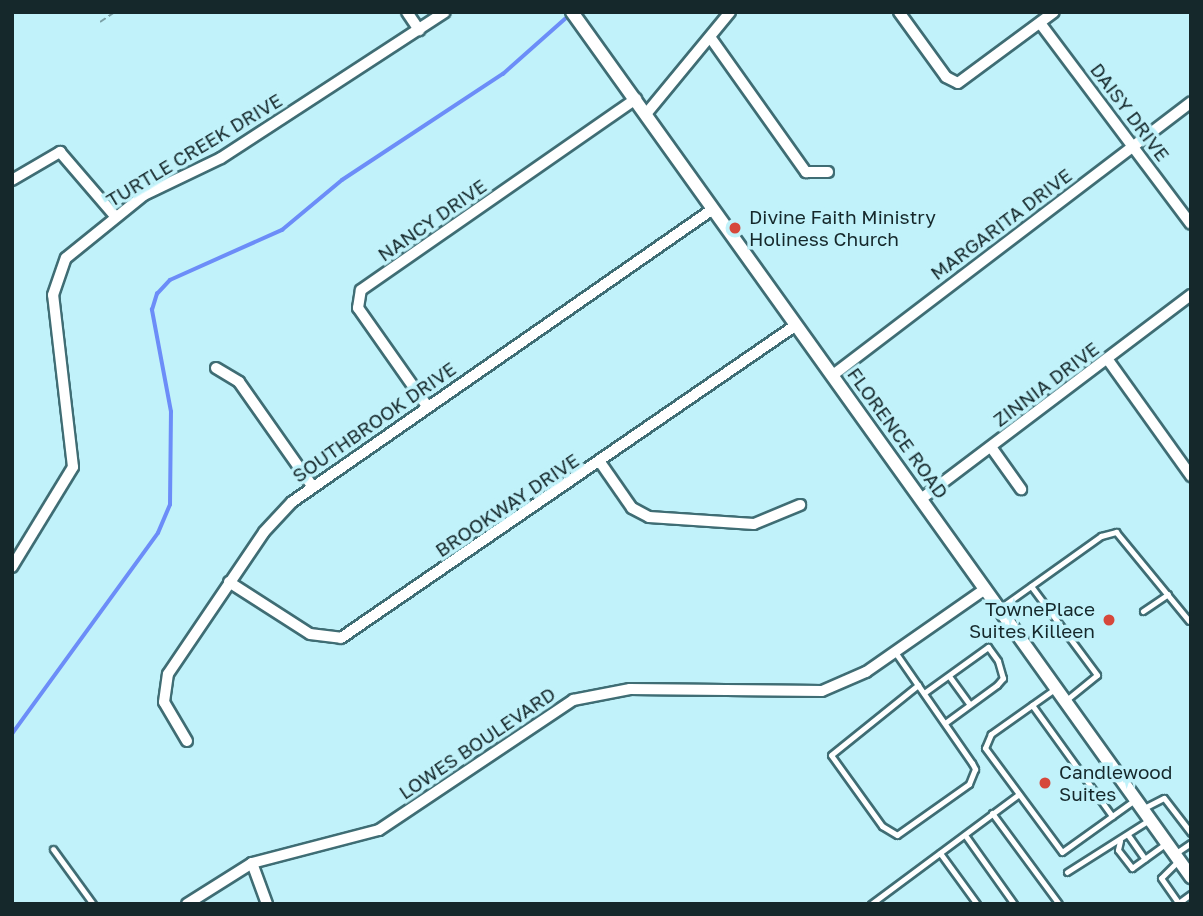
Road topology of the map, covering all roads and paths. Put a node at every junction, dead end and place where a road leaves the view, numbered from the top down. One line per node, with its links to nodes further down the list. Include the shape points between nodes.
1 (115, 12): 8 (path)
2 (407, 12): 10 (street)
3 (445, 12): 10 (street, TURTLE CREEK DRIVE)
4 (572, 12): 12 (street, FLORENCE ROAD)
5 (730, 12): 11 (street)
6 (900, 12): 9 (street, via 946,77 958,83)
7 (1054, 12): 9 (street)
8 (100, 22)
9 (1040, 23): 15 (street, DAISY DRIVE)
10 (419, 30): 19 (street, TURTLE CREEK DRIVE, via 222,158)
11 (710, 37): 14 (street); 16 (street, via 806,172)
12 (636, 99): 14 (street, FLORENCE ROAD); 26 (street, NANCY DRIVE, via 361,290 358,308)
13 (1191, 102): 15 (street, MARGARITA DRIVE)
14 (646, 114): 18 (street, FLORENCE ROAD)
15 (1133, 145): 20 (street, DAISY DRIVE); 25 (street, MARGARITA DRIVE)
16 (828, 172)
17 (12, 180): 19 (street, via 60,152)
18 (713, 209): 22 (street, FLORENCE ROAD); 26 (street, SOUTHBROOK DRIVE)
19 (115, 216): 34 (street, TURTLE CREEK DRIVE, via 76,247 58,272 53,295 73,467)
20 (1191, 224)
21 (1191, 295): 23 (street, ZINNIA DRIVE)
22 (796, 325): 25 (street, FLORENCE ROAD); 28 (street, BROOKWAY DRIVE)
23 (1108, 360): 27 (street, ZINNIA DRIVE); 29 (street)
24 (215, 368): 30 (street, via 239,383)
25 (833, 375): 32 (street, FLORENCE ROAD)
26 (427, 406): 30 (street, SOUTHBROOK DRIVE)
27 (991, 447): 31 (street); 32 (street, ZINNIA DRIVE)
28 (600, 462): 33 (street, via 632,508 649,517 754,524); 35 (street, BROOKWAY DRIVE, via 341,638 310,634)
29 (1191, 476)
30 (312, 486): 35 (street, SOUTHBROOK DRIVE, via 264,532)
31 (1021, 489)
32 (921, 499): 37 (street, FLORENCE ROAD)
33 (800, 505)
34 (12, 567)
35 (229, 582): 51 (street, SOUTHBROOK DRIVE, via 168,674 164,702)
36 (1031, 586): 38 (lane, via 1116,532); 39 (lane); 47 (lane, via 1097,676)
37 (985, 589): 39 (street, FLORENCE ROAD); 42 (street, LOWES BOULEVARD)
38 (1168, 594): 40 (lane); 41 (lane)
39 (999, 608): 45 (street, FLORENCE ROAD)
40 (1143, 611)
41 (1189, 621)
42 (895, 652): 44 (lane); 66 (street, LOWES BOULEVARD, via 853,680 807,693 630,689 573,700 379,830)
43 (949, 676): 46 (lane); 48 (lane); 48 (lane, via 988,647 1003,678)
44 (918, 685): 46 (lane); 50 (lane, via 831,755 891,833 904,833 974,777 972,763)
45 (1056, 688): 47 (street, FLORENCE ROAD); 49 (lane)
46 (924, 693): 50 (lane)
47 (1065, 701): 53 (street, FLORENCE ROAD)
48 (969, 704): 50 (lane)
49 (1032, 705): 52 (lane, via 984,742); 55 (lane)
50 (945, 723)
51 (187, 741)
52 (1019, 794): 54 (lane); 55 (lane, via 1062,852)
53 (1143, 809): 55 (lane); 56 (lane, via 1164,798); 58 (lane); 61 (street, FLORENCE ROAD)
54 (992, 813): 57 (lane); 77 (lane)
55 (1112, 816)
56 (1191, 833)
57 (965, 835): 63 (lane); 76 (lane)
58 (1128, 835): 59 (lane); 65 (lane)
59 (1120, 841): 65 (lane, via 1118,850 1132,868); 67 (lane)
60 (1191, 842): 64 (lane)
61 (1167, 843): 64 (street, FLORENCE ROAD); 65 (lane)
62 (53, 849): 71 (lane)
63 (940, 853): 74 (lane); 75 (lane)
64 (1177, 857): 68 (street, FLORENCE ROAD); 70 (lane, via 1161,878)
65 (1145, 859)
66 (252, 863): 72 (street, LOWES BOULEVARD); 73 (street)
67 (1067, 872)
68 (1191, 877)
69 (1191, 894): 70 (lane)
70 (1178, 903)
71 (93, 904)
72 (187, 904)
73 (267, 904)
74 (871, 904)
75 (977, 904)
76 (1014, 904)
77 (1059, 904)

